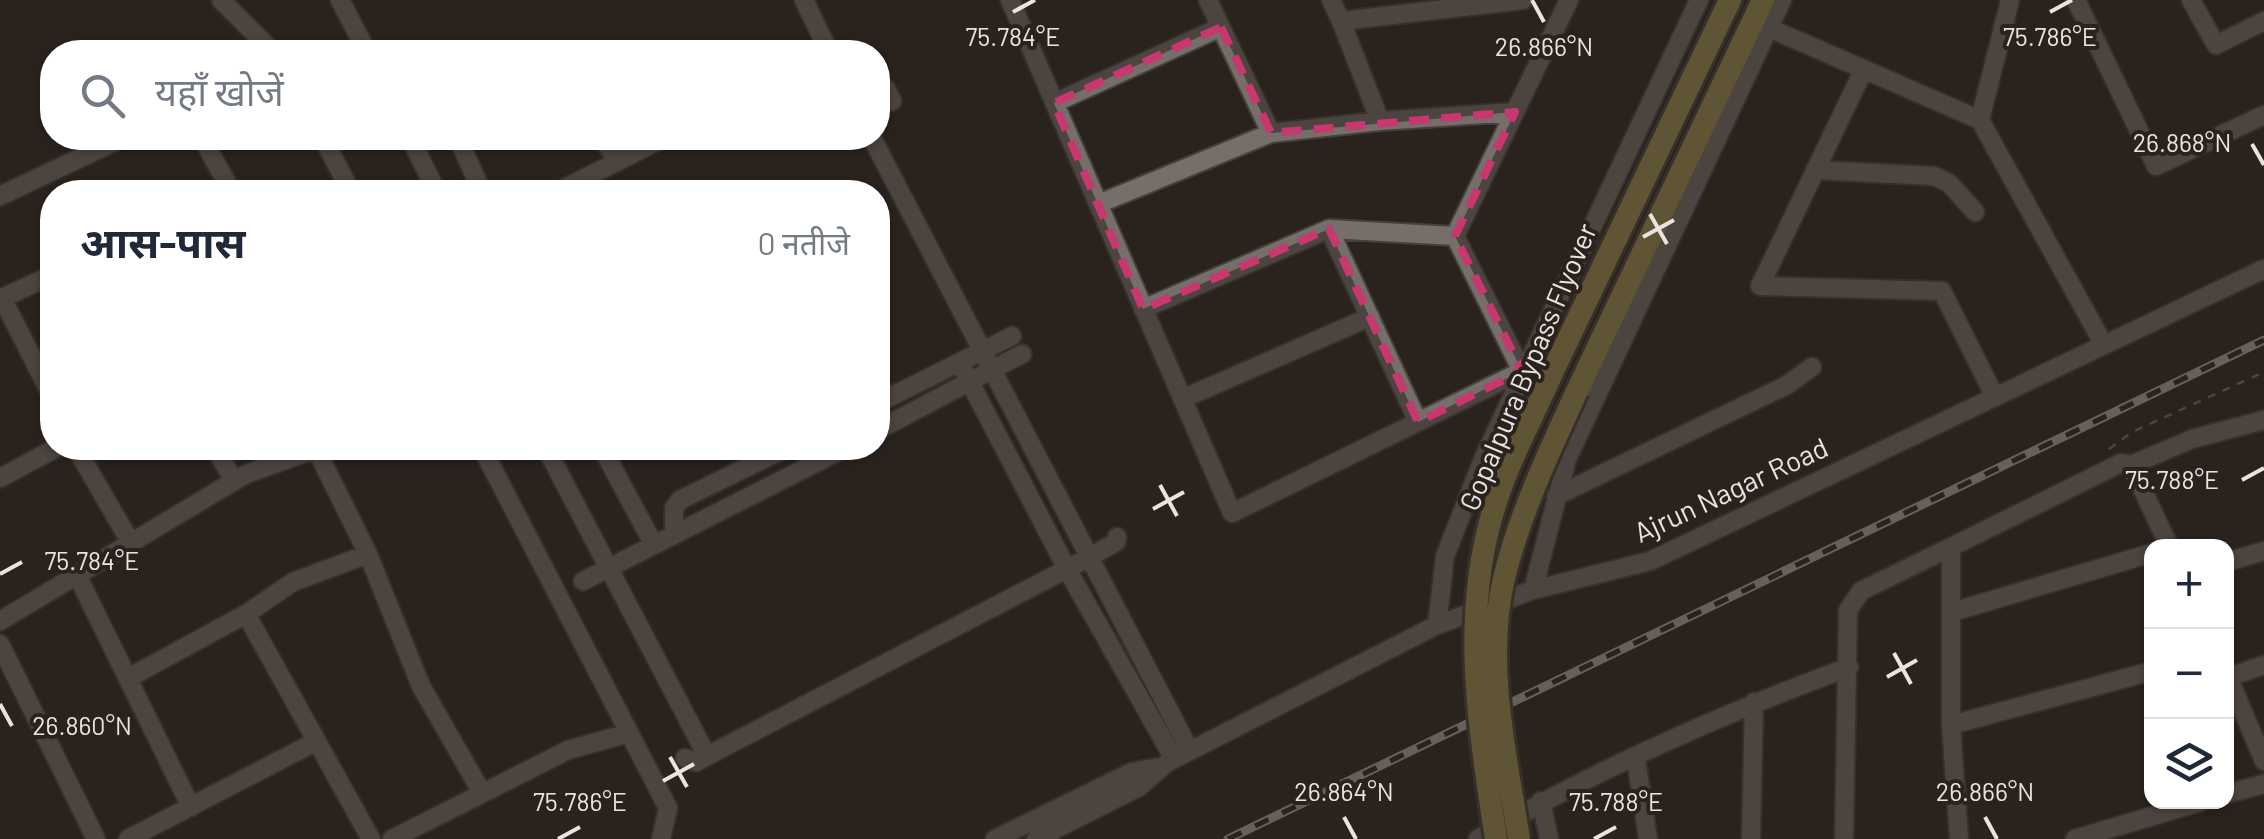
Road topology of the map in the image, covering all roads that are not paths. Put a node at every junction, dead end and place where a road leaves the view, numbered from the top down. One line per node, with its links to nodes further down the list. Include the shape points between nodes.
1 (220, 0): 21 (street)
2 (340, 0): 22 (street)
3 (804, 0): 23 (street)
4 (1010, 0): 25 (street)
5 (1208, 0): 19 (street)
6 (1331, 0): 17 (street)
7 (1523, 0): 16 (street)
8 (1569, 0): 26 (street)
9 (1699, 0): 63 (street)
10 (1730, 0): 137 (main road, Gopalpura Bypass Flyover, bridge, via 1495,504 1472,657)
11 (1763, 0): 138 (main road, Gopalpura Bypass Flyover, bridge, via 1561,425 1504,581 1500,722)
12 (1782, 0): 20 (street)
13 (2010, 0): 28 (street)
14 (2076, 0): 27 (street, via 2156,166)
15 (2191, 0): 18 (street, via 2216,46)
16 (1442, 5): 17 (street)
17 (1341, 21): 29 (street)
18 (2264, 21)
19 (1221, 27): 25 (street); 30 (street)
20 (1770, 28): 24 (street); 85 (street, via 1618,342)
21 (260, 40)
22 (361, 40)
23 (823, 40)
24 (1864, 69): 28 (street); 40 (street)
25 (1054, 103): 47 (street)
26 (1515, 112): 29 (street); 50 (street)
27 (2264, 115)
28 (1980, 120): 57 (street)
29 (1380, 121): 30 (street)
30 (1271, 133): 47 (street)
31 (97, 150): 46 (street)
32 (208, 150): 41 (street)
33 (329, 150): 42 (street)
34 (416, 150): 43 (street)
35 (463, 150): 44 (street)
36 (610, 150): 39 (street)
37 (640, 150): 39 (street)
38 (878, 150): 58 (street)
39 (616, 162): 45 (street)
40 (1816, 170): 48 (street, via 1934,176); 67 (street, via 1760,286 1942,291)
41 (223, 180)
42 (345, 180)
43 (431, 180)
44 (477, 180)
45 (581, 180)
46 (0, 196)
47 (1098, 204): 54 (street)
48 (1975, 212)
49 (1329, 229): 50 (street); 54 (street); 55 (street)
50 (1455, 236): 63 (street)
51 (2264, 269): 57 (street, Ajrun Nagar Road)
52 (40, 281): 53 (street)
53 (1, 299): 64 (street)
54 (1144, 309): 68 (street)
55 (1370, 317): 68 (street); 70 (street)
56 (1012, 336): 58 (street)
57 (2104, 344): 67 (street, Ajrun Nagar Road)
58 (981, 352): 60 (street); 62 (street)
59 (1022, 354): 62 (street)
60 (960, 363): 65 (street); 66 (street)
61 (1812, 367): 85 (street)
62 (990, 370): 65 (street); 95 (street)
63 (1522, 371): 70 (street); 105 (street, via 1446,556)
64 (40, 373)
65 (970, 380): 71 (street); 97 (street)
66 (890, 397)
67 (1995, 398): 101 (street, Ajrun Nagar Road, via 1650,561)
68 (1182, 399): 70 (street, via 1232,514)
69 (2264, 420): 82 (street, via 2192,438)
70 (1418, 422)
71 (890, 423)
72 (40, 455): 83 (street)
73 (83, 460): 89 (street)
74 (221, 460): 84 (street)
75 (287, 460): 84 (street)
76 (323, 460): 93 (street)
77 (488, 460): 115 (street)
78 (552, 460): 98 (street)
79 (608, 460): 90 (street)
80 (762, 460): 86 (street, via 680,500)
81 (820, 460): 86 (street)
82 (2131, 465): 88 (street); 91 (street, via 2083,480)
83 (2, 473)
84 (234, 481): 89 (street)
85 (1556, 496): 101 (street)
86 (674, 534): 90 (street)
87 (1117, 537): 95 (street)
88 (2166, 539)
89 (130, 543): 99 (street)
90 (654, 545): 98 (street)
91 (1951, 547): 102 (street); 108 (street, via 1853,599)
92 (2264, 550): 96 (street)
93 (368, 554): 103 (street, via 293,582); 123 (street, via 421,686)
94 (2144, 555): 102 (street)
95 (1088, 558): 97 (street); 119 (street)
96 (2234, 559)
97 (1067, 569): 117 (street); 119 (street)
98 (609, 570): 100 (street); 117 (street)
99 (77, 575): 104 (street); 111 (street)
100 (583, 581)
101 (1533, 590): 105 (street, Ajrun Nagar Road)
102 (1952, 612): 114 (street)
103 (246, 614): 111 (street); 116 (street)
104 (0, 621)
105 (1438, 625): 119 (street, Ajrun Nagar Road)
106 (0, 644): 129 (street)
107 (2264, 666): 110 (street)
108 (1849, 668): 113 (street); 142 (street)
109 (2144, 673): 114 (street)
110 (2234, 673)
111 (130, 677): 126 (street)
112 (2234, 688): 121 (street)
113 (1754, 702): 120 (street); 141 (street)
114 (1951, 725): 143 (street)
115 (629, 733): 123 (street, via 568,750); 133 (street, via 668,808)
116 (315, 742): 126 (street); 131 (street)
117 (707, 756): 118 (street, via 696,762)
118 (684, 758)
119 (1175, 759): 134 (street, Ajrun Nagar Road, via 1132,772); 135 (street, Ajrun Nagar Road, via 1140,787)
120 (1636, 759): 125 (street); 140 (street)
121 (2264, 761)
122 (2264, 784): 124 (street)
123 (481, 791): 132 (street)
124 (2234, 792)
125 (1541, 802): 136 (street); 139 (street)
126 (191, 807): 130 (street)
127 (2155, 809): 128 (street)
128 (2101, 835): 144 (street)
129 (96, 839)
130 (128, 839)
131 (371, 839)
132 (392, 839)
133 (661, 839)
134 (995, 839)
135 (1036, 839)
136 (1478, 839)
137 (1496, 839)
138 (1519, 839)
139 (1548, 839)
140 (1648, 839)
141 (1751, 839)
142 (1844, 839)
143 (1959, 839)
144 (2075, 839)

